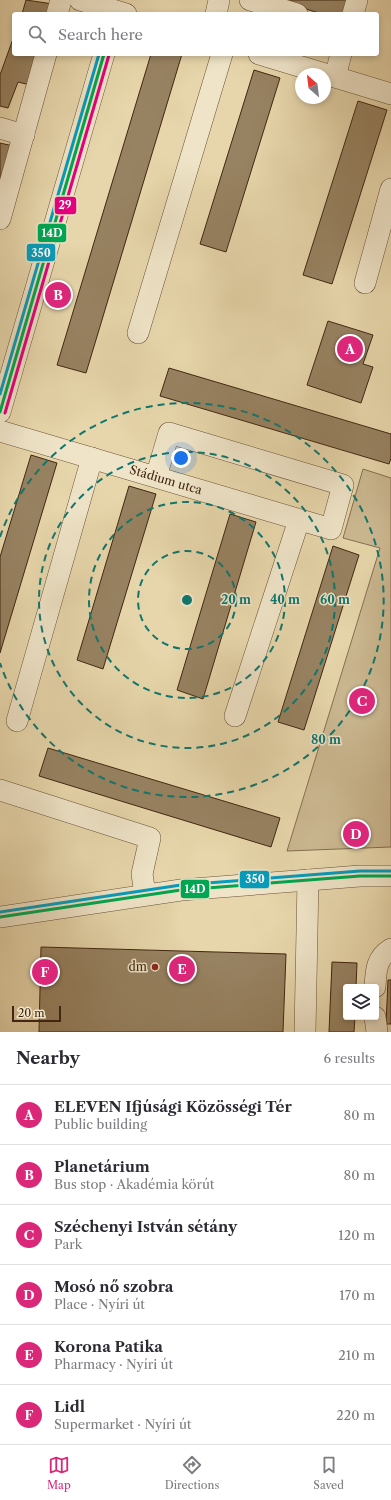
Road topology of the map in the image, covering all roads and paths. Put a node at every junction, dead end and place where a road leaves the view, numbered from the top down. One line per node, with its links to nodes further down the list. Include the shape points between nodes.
1 (61, 0): 7 (street)
2 (80, 0): 6 (street)
3 (220, 0): 8 (street)
4 (250, 0): 9 (street)
5 (357, 0): 10 (street)
6 (119, 10)
7 (58, 12)
8 (217, 12)
9 (290, 12)
10 (354, 12)
11 (45, 56): 19 (street)
12 (103, 56): 24 (street)
13 (221, 56): 23 (street)
14 (266, 56): 16 (street)
15 (340, 56): 16 (street)
16 (335, 77): 17 (street)
17 (391, 94)
18 (0, 128): 19 (street)
19 (24, 135): 21 (street)
20 (391, 189): 22 (street)
21 (0, 219)
22 (365, 283)
23 (138, 332)
24 (0, 412)
25 (0, 431): 26 (street, Stádium utca)
26 (92, 458): 27 (street, Stádium utca); 30 (street)
27 (156, 477): 28 (street, Stádium utca); 28 (street, Stádium utca, via 169,433 343,485 331,529)
28 (299, 520): 29 (street)
29 (235, 716)
30 (17, 721)
31 (0, 790): 34 (street, via 150,838 142,874)
32 (391, 876): 33 (street)
33 (308, 880): 34 (street); 39 (street)
34 (145, 894): 35 (street)
35 (3, 915)
36 (391, 949): 37 (street, via 378,963)
37 (375, 984)
38 (375, 1020): 40 (street)
39 (305, 1032)
40 (377, 1032)

